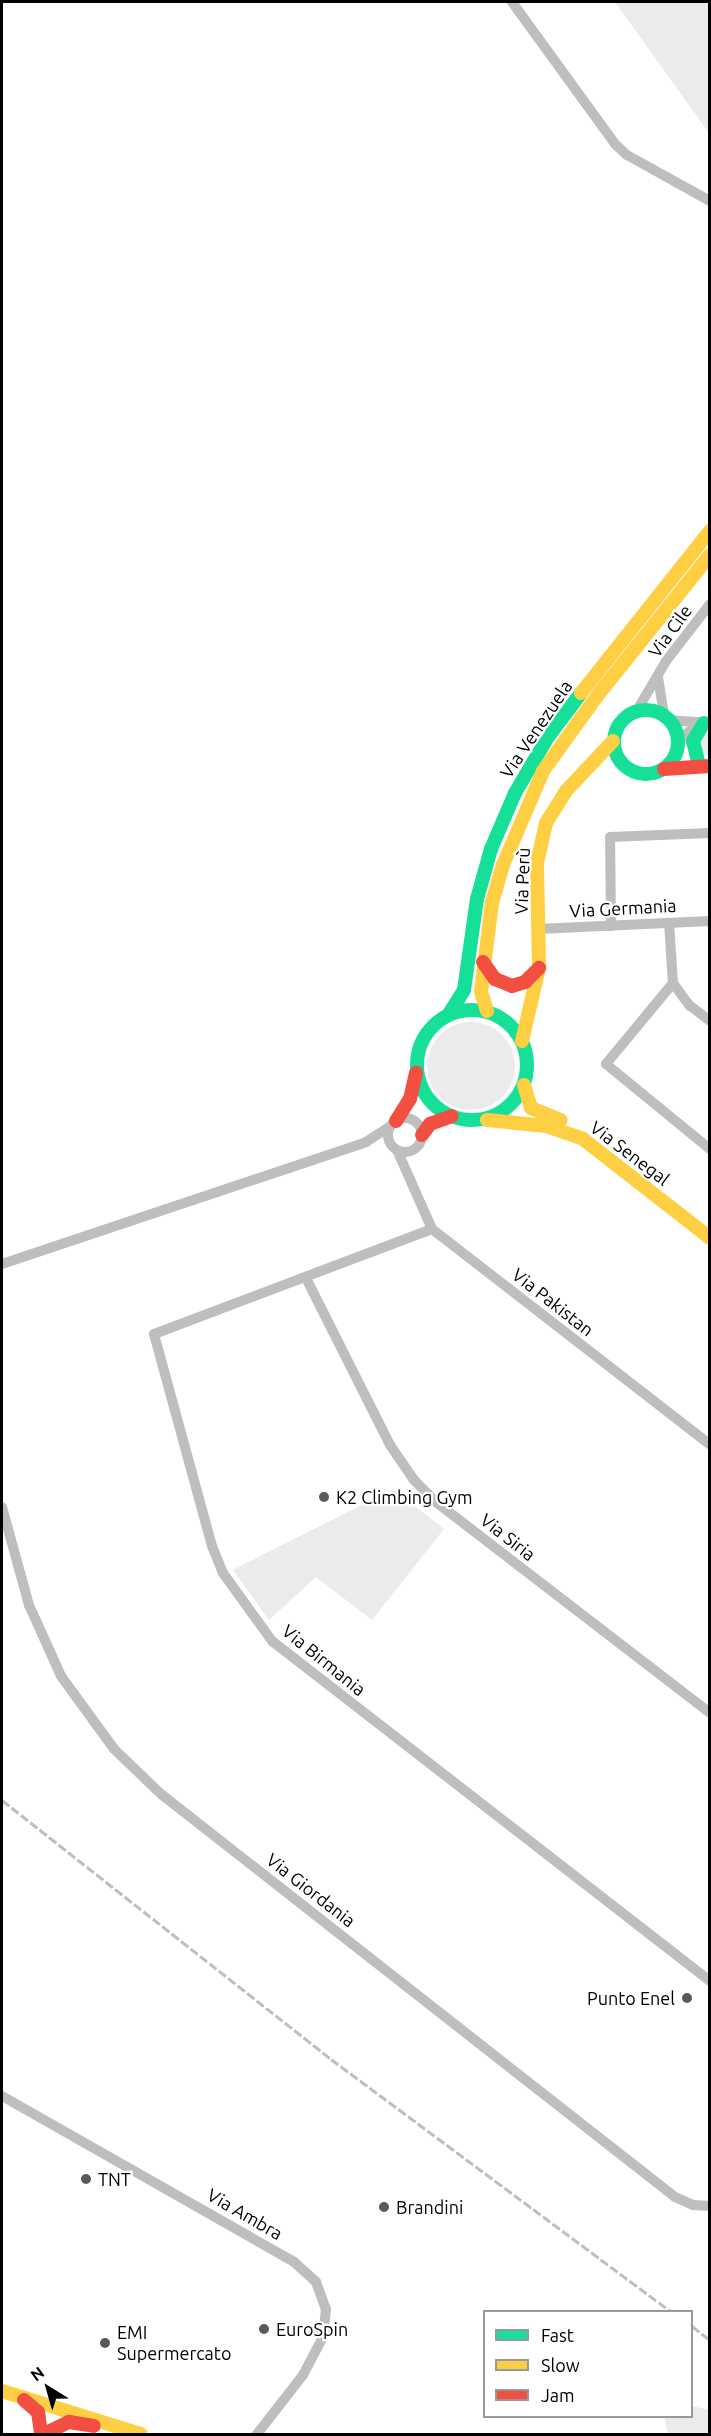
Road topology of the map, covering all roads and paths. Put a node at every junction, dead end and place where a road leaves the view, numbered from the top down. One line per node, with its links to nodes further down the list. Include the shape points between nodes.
1 (512, 2): 2 (street, via 615,144 627,155)
2 (710, 201)
3 (710, 531): 26 (main road, Via Venezuela, via 561,721 514,793 491,849 477,899 464,990)
4 (710, 555): 21 (main road, Via Venezuela, via 597,696 543,771 503,865)
5 (710, 604): 6 (street, Via Cile)
6 (658, 677): 7 (street, Via Cile); 8 (street, Via Cile)
7 (636, 712): 8 (main road, via 651,711); 10 (main road, Via Perù, via 622,721)
8 (666, 718): 9 (street); 11 (main road)
9 (707, 723): 11 (street, via 689,728); 12 (main road, via 693,741)
10 (614, 741): 13 (main road, via 617,757); 15 (main road, Via Perù)
11 (678, 742): 12 (main road); 14 (main road, via 674,757)
12 (706, 764): 14 (main road)
13 (627, 769): 14 (main road, via 645,775); 15 (main road, via 605,766)
14 (664, 769)
15 (582, 775): 20 (main road, Via Perù, via 555,805 539,846)
16 (710, 833): 19 (street, via 610,837)
17 (710, 921): 18 (street, Via Germania)
18 (669, 923): 19 (street, Via Germania); 23 (street)
19 (611, 926): 20 (street, Via Germania)
20 (538, 929): 22 (main road, Via Perù)
21 (483, 962): 22 (main road, via 495,979 512,986 525,982); 25 (main road, Via Venezuela, via 481,991)
22 (539, 968): 24 (main road, Via Perù)
23 (672, 983): 28 (street, via 688,1005); 38 (street, via 606,1064)
24 (531, 1001): 27 (main road, via 518,1015); 29 (main road, Via Perù)
25 (487, 1011): 26 (main road); 27 (main road)
26 (449, 1014): 30 (main road, Via Venezuela, via 421,1042)
27 (503, 1019): 29 (main road)
28 (710, 1021)
29 (522, 1041): 31 (main road, via 527,1063)
30 (417, 1073): 32 (main road, via 425,1095); 34 (main road, Via Venezuela, via 410,1099)
31 (524, 1085): 33 (main road, via 507,1108); 41 (main road, Via Senegal, via 533,1110 605,1141)
32 (452, 1116): 33 (main road); 35 (main road, via 430,1124)
33 (482, 1119): 43 (main road, Via Senegal, via 546,1126 583,1138)
34 (393, 1124): 35 (street, via 415,1121); 36 (street); 37 (street, Via Pakistan, via 388,1137)
35 (422, 1135): 39 (street, via 419,1145)
36 (369, 1141): 37 (street); 44 (street)
37 (395, 1149): 39 (street); 40 (street, Via Pakistan)
38 (710, 1149)
39 (410, 1152): 40 (street)
40 (405, 1163): 42 (street, Via Pakistan)
41 (710, 1225)
42 (432, 1229): 45 (street, Via Birmania); 46 (street, Via Pakistan)
43 (710, 1238)
44 (2, 1264)
45 (306, 1278): 48 (street, Via Siria, via 390,1445 414,1480 436,1502); 49 (street, Via Birmania, via 154,1335 223,1573 272,1641)
46 (710, 1445)
47 (2, 1507): 51 (street, Via Giordania, via 29,1605 54,1660 81,1709 114,1749 161,1794 675,2197 693,2205)
48 (710, 1713)
49 (710, 1982)
50 (2, 2096): 57 (street, Via Ambra, via 287,2258 316,2282 326,2309 321,2343 303,2375)
51 (710, 2206)
52 (2, 2391): 53 (main road)
53 (21, 2397): 54 (main road); 55 (main road, via 38,2412)
54 (126, 2430): 55 (main road, via 69,2422); 56 (main road)
55 (42, 2434)
56 (141, 2434)
57 (257, 2434)

